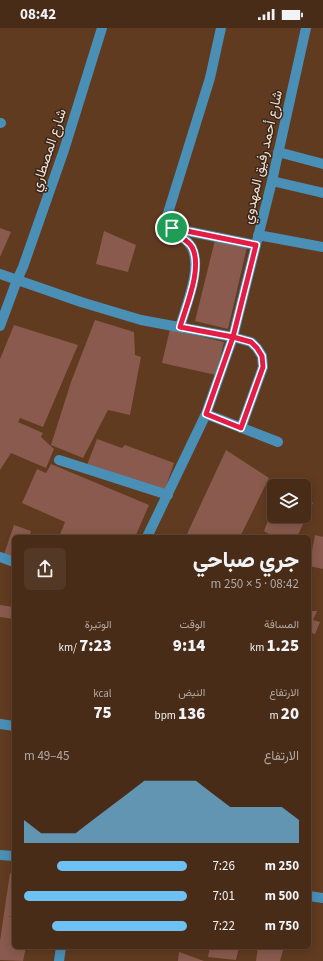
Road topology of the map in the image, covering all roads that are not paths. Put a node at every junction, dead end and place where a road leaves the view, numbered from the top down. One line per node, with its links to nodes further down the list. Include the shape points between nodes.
1 (102, 28): 12 (street, شارع المصطاري, via 64,150)
2 (222, 28): 8 (street, via 210,78 168,213)
3 (306, 28): 4 (street, شارع أحمد رفيق المهدوي)
4 (278, 152): 5 (street); 6 (street, شارع أحمد رفيق المهدوي)
5 (323, 164)
6 (272, 181): 7 (street); 9 (street, شارع أحمد رفيق المهدوي)
7 (323, 193)
8 (172, 228): 9 (street); 14 (street, via 192,247 196,265)
9 (257, 240): 10 (street); 15 (street, شارع أحمد رفيق المهدوي)
10 (323, 247)
11 (0, 274): 12 (street)
12 (17, 280): 13 (street, شارع المصطاري); 14 (street, via 141,320)
13 (0, 326)
14 (180, 327): 15 (street)
15 (233, 337): 16 (street, شارع أحمد رفيق المهدوي); 17 (street, via 251,342 257,348 262,356 263,367)
16 (206, 414): 17 (street); 20 (street, شارع أحمد رفيق المهدوي)
17 (241, 428): 18 (street)
18 (278, 442)
19 (59, 460): 20 (street)
20 (168, 496): 21 (street, شارع أحمد رفيق المهدوي)
21 (148, 535)
22 (0, 557): 23 (street)
23 (12, 561)
24 (0, 724): 25 (street)
25 (12, 726)
26 (0, 855): 27 (street)
27 (12, 856)
28 (311, 896): 29 (street)
29 (323, 898)
30 (61, 949): 31 (street)
31 (59, 961)

